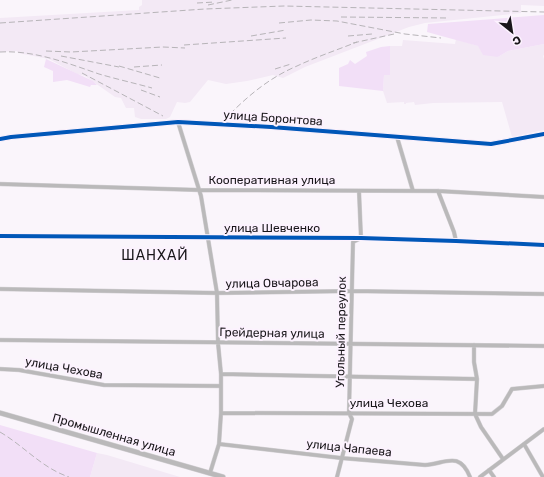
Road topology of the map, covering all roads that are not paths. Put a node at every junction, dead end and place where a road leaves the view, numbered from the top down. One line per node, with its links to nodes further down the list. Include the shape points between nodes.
1 (178, 122): 3 (street, улица Боронтова); 4 (street, улица Боронтова); 6 (street)
2 (544, 134): 3 (street, улица Боронтова, via 491,144)
3 (397, 137): 8 (street)
4 (0, 139)
5 (0, 184): 6 (street, Кооперативная улица)
6 (199, 190): 7 (street, Кооперативная улица); 12 (street)
7 (359, 191): 8 (street, Кооперативная улица); 13 (street)
8 (413, 191): 9 (street, Кооперативная улица)
9 (438, 191): 10 (street, Кооперативная улица); 14 (street)
10 (544, 196)
11 (0, 236): 12 (street, улица Шевченко)
12 (208, 238): 13 (street, улица Шевченко); 18 (street)
13 (361, 238): 14 (street, улица Шевченко); 17 (street, Угольный переулок, via 353,242)
14 (456, 241): 15 (street, улица Шевченко)
15 (544, 245)
16 (0, 289): 18 (street, улица Овчарова)
17 (352, 292): 18 (street, улица Овчарова); 19 (street, улица Овчарова); 22 (street, Угольный переулок)
18 (217, 293): 21 (street)
19 (544, 294)
20 (0, 340): 21 (street, Грейдерная улица)
21 (218, 343): 22 (street, Грейдерная улица); 26 (street)
22 (351, 344): 23 (street, Грейдерная улица); 27 (street, Угольный переулок)
23 (474, 345): 24 (street, Грейдерная улица); 28 (street)
24 (544, 346)
25 (0, 369): 29 (street, улица Чехова, via 20,370 104,386)
26 (221, 374): 27 (street); 29 (street)
27 (351, 376): 28 (street); 33 (street, Угольный переулок)
28 (477, 380): 34 (street)
29 (221, 386): 32 (street)
30 (544, 386): 34 (street, улица Чехова, via 512,389 502,406 492,414)
31 (0, 413): 41 (street, Промышленная улица)
32 (221, 413): 33 (street, улица Чехова); 36 (street)
33 (349, 413): 34 (street, улица Чехова); 38 (street, Угольный переулок, via 352,419)
34 (475, 414): 39 (street, via 481,428)
35 (544, 429): 37 (street)
36 (218, 444): 38 (street, улица Чапаева); 41 (street)
37 (524, 444): 39 (street); 47 (street)
38 (341, 458): 43 (street, Угольный переулок); 44 (street, улица Чапаева, via 425,465 450,460 461,465)
39 (503, 459): 40 (street)
40 (490, 470): 45 (street); 46 (street)
41 (210, 473): 42 (street, Промышленная улица)
42 (223, 477)
43 (337, 477)
44 (470, 477)
45 (480, 477)
46 (494, 477)
47 (543, 477)

